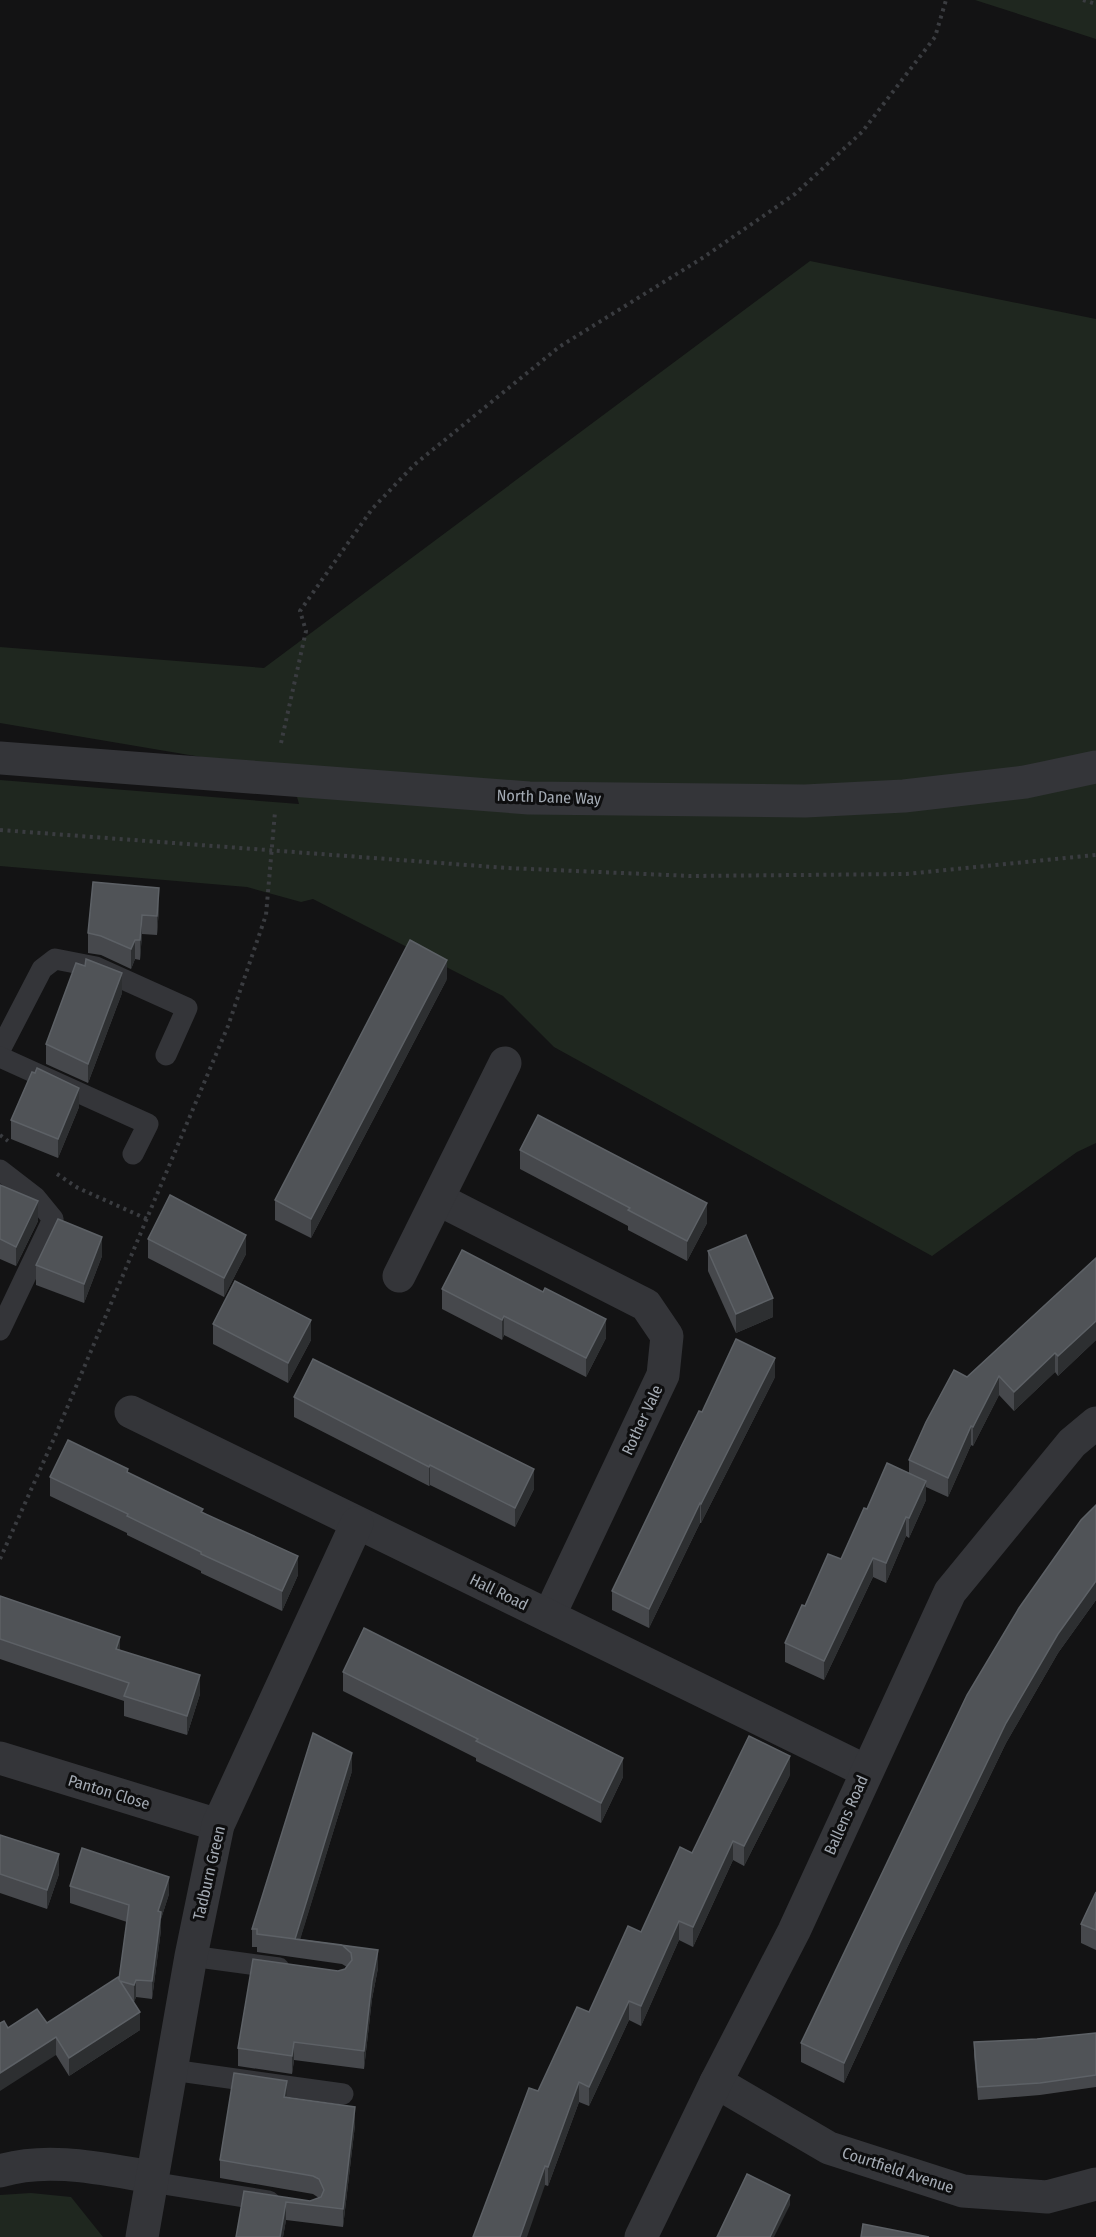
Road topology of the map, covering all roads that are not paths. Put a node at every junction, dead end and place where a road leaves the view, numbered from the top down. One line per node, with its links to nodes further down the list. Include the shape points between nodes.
1 (0, 758): 2 (street, North Dane Way, via 530,798 781,800 904,796 1025,782)
2 (1096, 767)
3 (0, 1050): 4 (lane, via 42,969 55,959 96,967 187,1008)
4 (166, 1055)
5 (0, 1057): 7 (lane, via 148,1124)
6 (505, 1063): 9 (street)
7 (133, 1154)
8 (0, 1170): 11 (lane, via 35,1197 53,1219)
9 (438, 1199): 10 (street); 15 (street, Rother Vale, via 646,1305 667,1336 663,1375)
10 (399, 1276)
11 (0, 1330)
12 (131, 1413): 14 (street, Hall Road)
13 (1096, 1423): 17 (street, Ballens Road, via 1072,1443 950,1592)
14 (357, 1523): 15 (street, Hall Road); 18 (street, Tadburn Green)
15 (549, 1616): 17 (street, Hall Road)
16 (0, 1758): 18 (street, Panton Close)
17 (866, 1771): 22 (street, Ballens Road, via 794,1931)
18 (218, 1825): 19 (street, Tadburn Green)
19 (191, 1956): 20 (lane); 21 (street, Tadburn Green)
20 (294, 1970)
21 (172, 2070): 23 (lane); 25 (street, Tadburn Green)
22 (716, 2082): 26 (street, Courtfield Avenue, via 830,2148 963,2191 1047,2197); 29 (street, Ballens Road)
23 (343, 2094)
24 (0, 2171): 25 (street, via 18,2165 80,2165)
25 (151, 2180): 27 (lane); 28 (street, Tadburn Green)
26 (1096, 2184)
27 (288, 2204)
28 (142, 2237)
29 (641, 2237)

